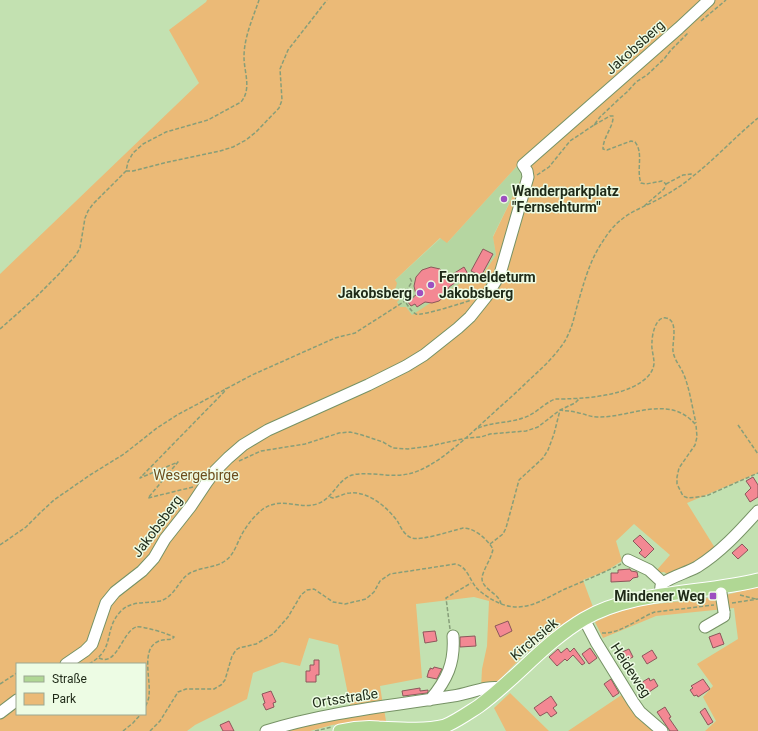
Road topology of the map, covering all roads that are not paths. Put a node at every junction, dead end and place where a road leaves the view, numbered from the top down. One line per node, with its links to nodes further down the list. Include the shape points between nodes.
1 (709, 0): 11 (street, Jakobsberg, via 523,165 528,178 500,274 470,317 424,355 406,366 268,430 243,445 207,482 154,558 115,592 106,604 92,644)
2 (758, 511): 5 (street, via 714,556)
3 (628, 560): 5 (street, via 649,570)
4 (758, 580): 6 (main road, Kirchsiek)
5 (663, 583): 7 (street)
6 (720, 590): 7 (main road, Kirchsiek); 9 (street, bridge, via 724,616)
7 (660, 596): 8 (main road, Kirchsiek, via 613,606)
8 (587, 625): 12 (main road, Kirchsiek, via 556,639); 18 (street, Heideweg, via 640,712)
9 (705, 627)
10 (453, 636): 13 (street, via 452,661 448,674)
11 (67, 663)
12 (501, 688): 13 (street, Ortsstraße, via 492,687); 17 (main road, Kirchsiek, via 490,698 445,726 419,731 363,728)
13 (430, 700): 16 (street, Ortsstraße, via 312,718)
14 (16, 701): 15 (street)
15 (0, 713)
16 (266, 731)
17 (340, 731)
18 (662, 731)

